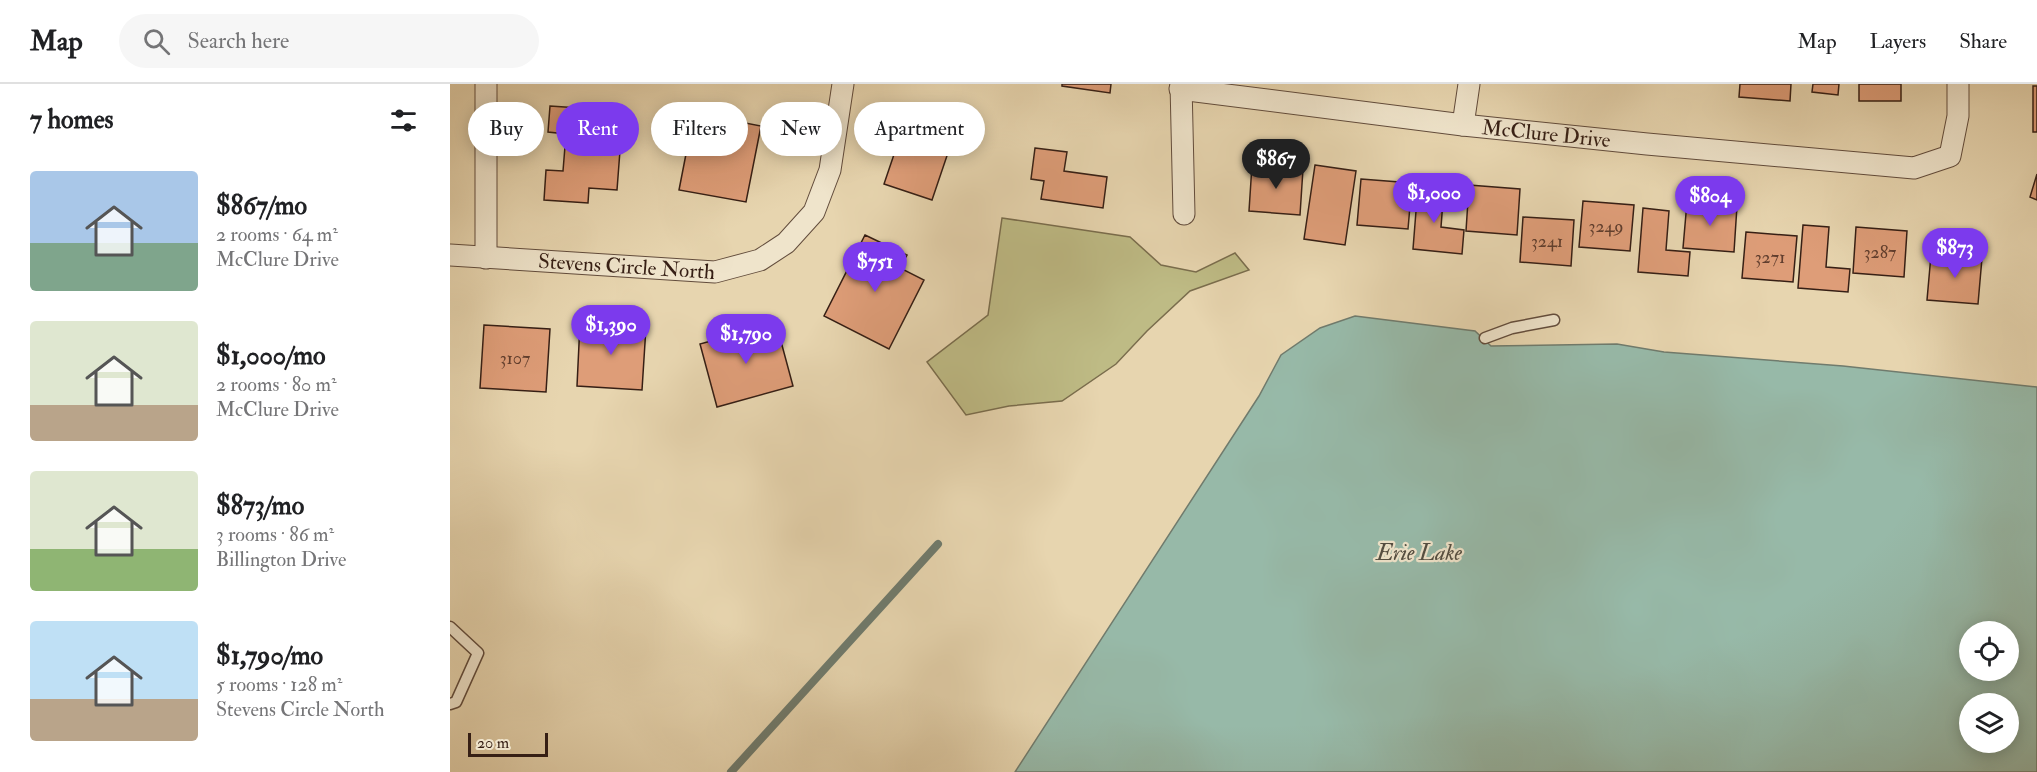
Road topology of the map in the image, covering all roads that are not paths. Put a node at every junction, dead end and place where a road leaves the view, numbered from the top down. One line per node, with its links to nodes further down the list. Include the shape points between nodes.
1 (486, 84): 9 (street)
2 (843, 84): 9 (street, Stevens Circle North, via 830,170 814,212 793,236 760,260 715,272)
3 (1469, 84): 6 (street)
4 (1958, 84): 6 (street, McClure Drive, via 1958,116 1950,156 1914,168)
5 (1180, 87): 6 (street, McClure Drive); 7 (street)
6 (1463, 125)
7 (1184, 214)
8 (450, 255): 9 (street, Stevens Circle North)
9 (486, 258)
10 (1554, 320): 11 (lane, via 1512,328)
11 (1485, 339)
12 (450, 627): 13 (lane, via 478,653 456,702)
13 (450, 704)

